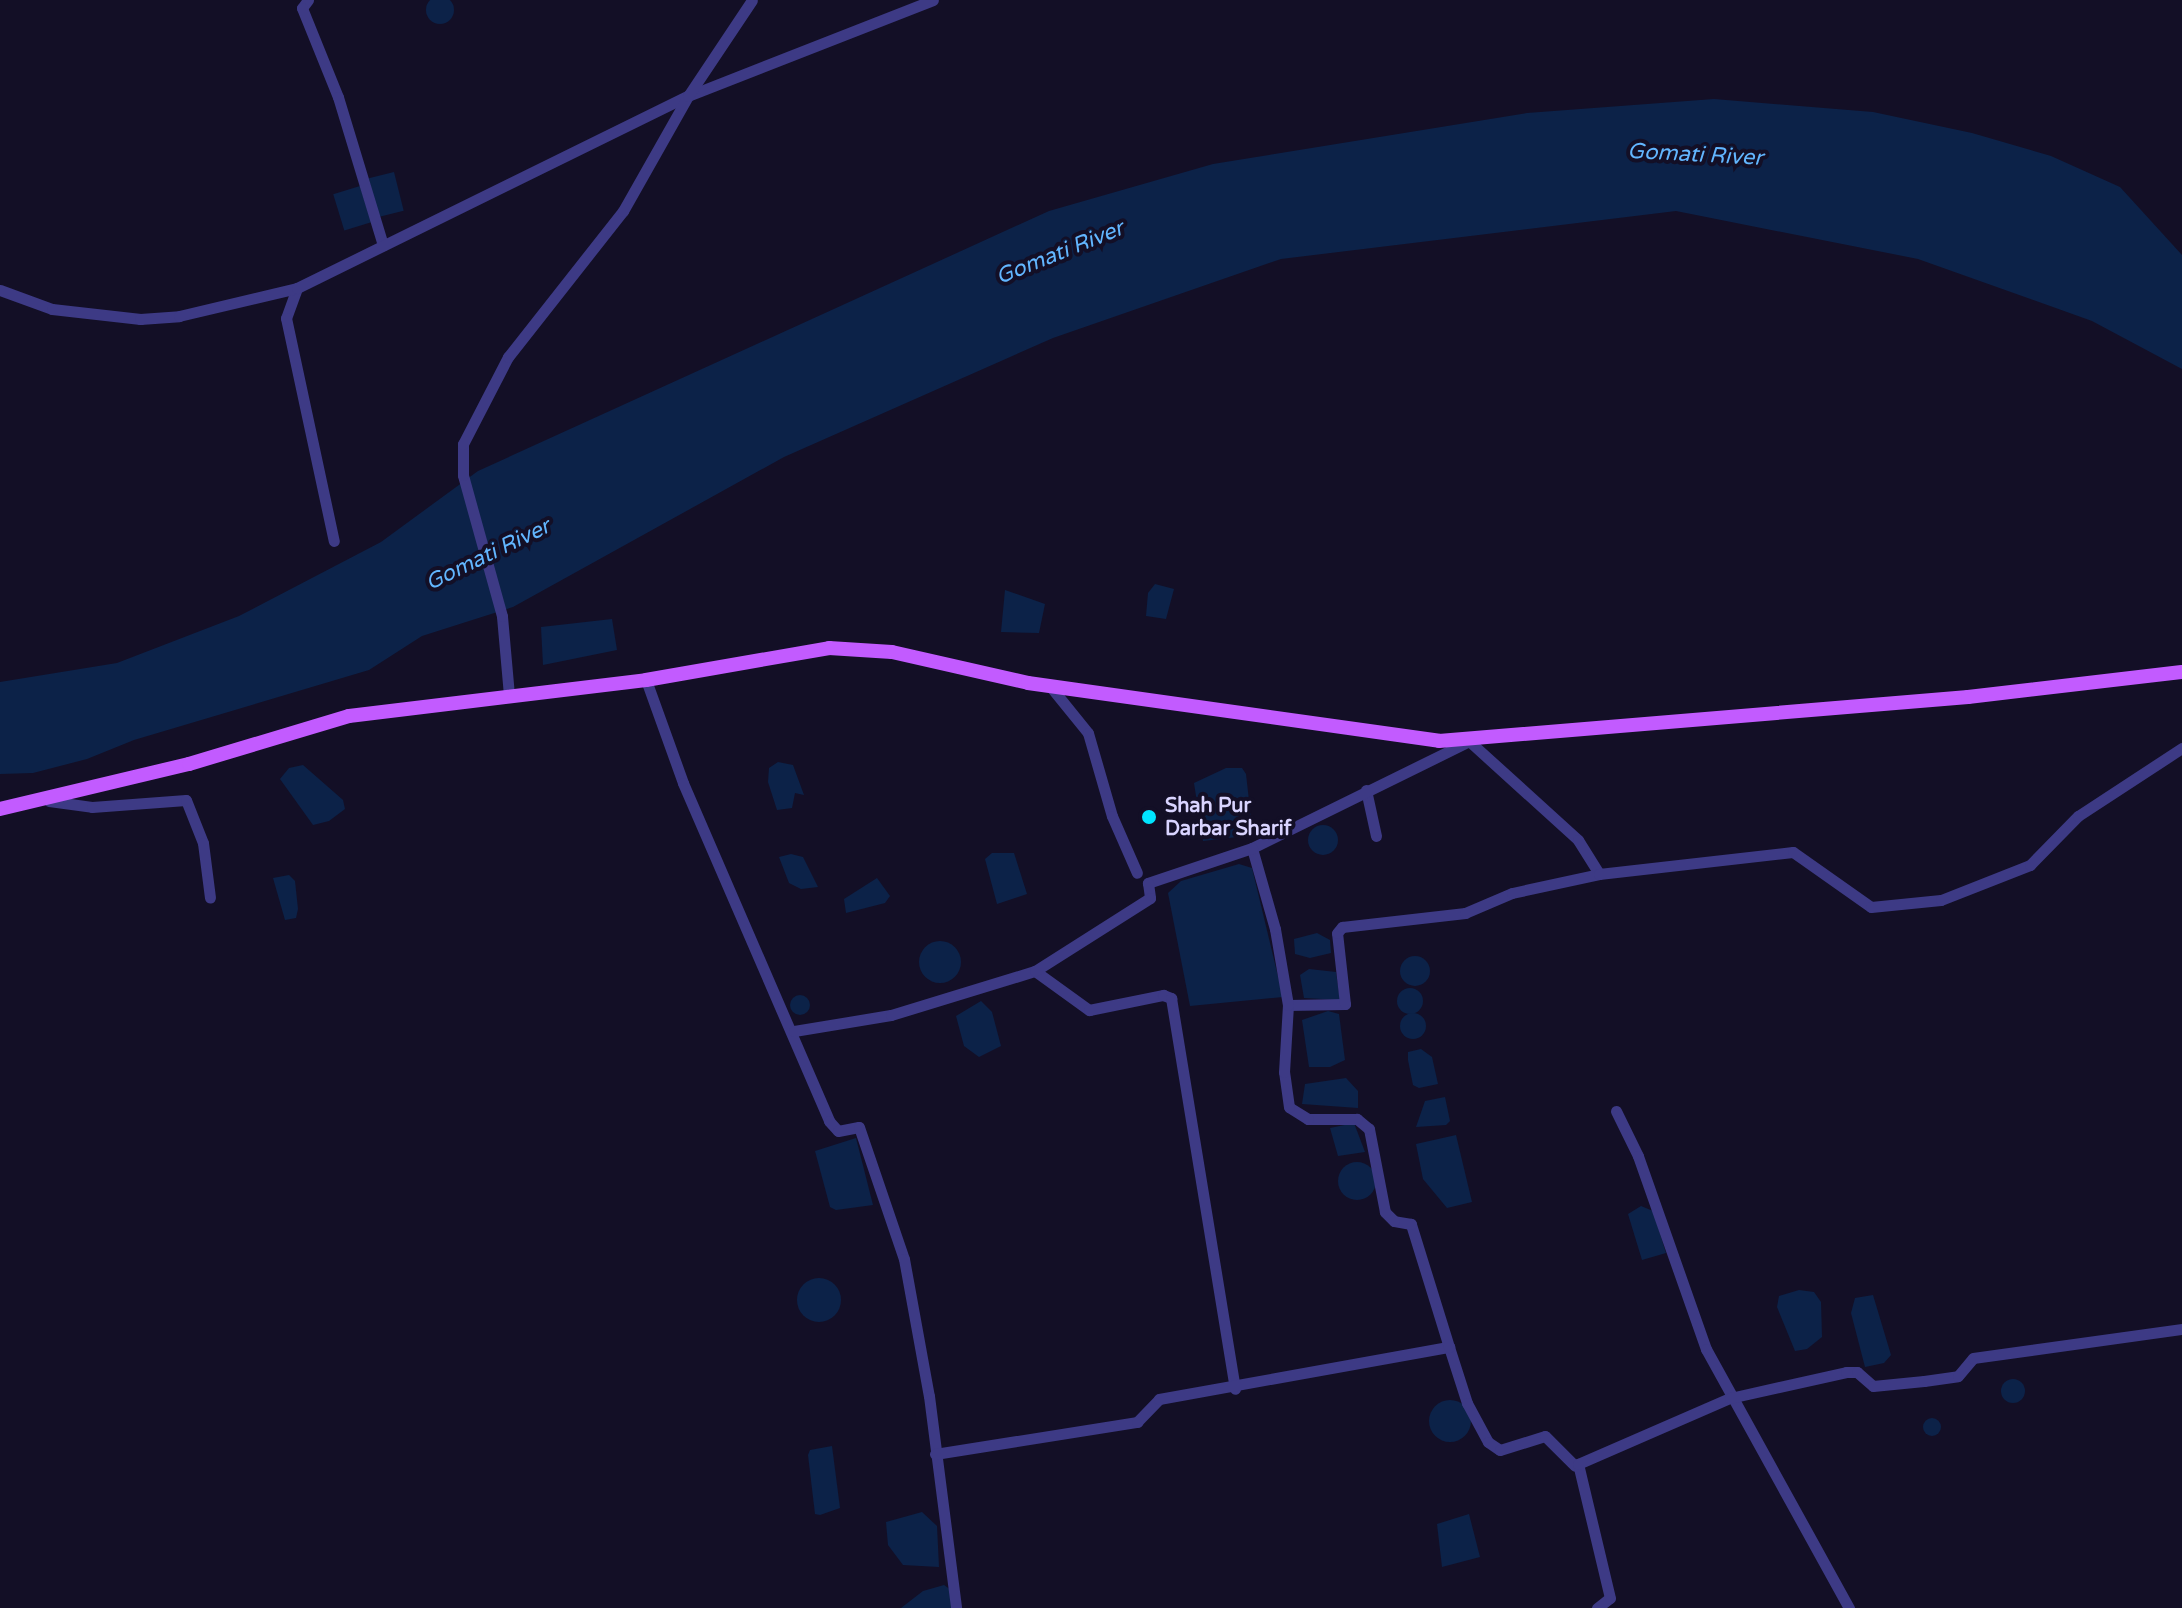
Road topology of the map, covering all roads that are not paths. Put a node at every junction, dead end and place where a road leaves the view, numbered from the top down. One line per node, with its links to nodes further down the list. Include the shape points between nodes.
1 (308, 0): 5 (street, via 302,8 338,97)
2 (752, 0): 4 (street)
3 (933, 0): 4 (street)
4 (688, 96): 5 (street); 12 (street, via 623,211 508,357 463,444 463,475 502,616)
5 (383, 245): 6 (street)
6 (297, 288): 7 (street, via 179,316 140,319 52,309); 8 (street, via 286,318)
7 (0, 290)
8 (334, 541)
9 (2182, 672): 13 (main road, via 1968,697)
10 (646, 680): 11 (main road, via 829,648 892,652); 12 (main road); 25 (street, via 683,783)
11 (1050, 686): 13 (main road, via 1409,738); 20 (street, via 1088,733 1112,816)
12 (509, 695): 16 (main road, via 349,716)
13 (1469, 741): 15 (street); 21 (street, via 1578,840)
14 (2182, 748): 21 (street, via 2078,816 2030,865 1941,900 1862,905 1793,852)
15 (1366, 790): 18 (street); 19 (street)
16 (49, 801): 17 (main road); 22 (street, via 92,807 183,798 203,843)
17 (0, 809)
18 (1376, 836)
19 (1252, 848): 23 (street, via 1148,883 1150,898); 24 (street, via 1275,929)
20 (1137, 873)
21 (1599, 874): 24 (street, via 1512,893 1465,913 1342,927 1337,933 1345,1004)
22 (210, 898)
23 (1035, 971): 25 (street, via 891,1015); 29 (street, via 1089,1010 1163,995 1171,998)
24 (1288, 1005): 28 (street, via 1284,1072 1289,1107 1308,1119 1357,1119 1369,1129 1385,1212 1394,1221 1411,1224)
25 (794, 1031): 31 (street, via 829,1121 838,1131 859,1127 904,1259)
26 (1616, 1111): 30 (street, via 1638,1156 1706,1349)
27 (2182, 1329): 30 (street, via 1973,1358 1958,1376 1945,1379 1873,1386 1852,1371)
28 (1449, 1347): 29 (street); 32 (street, via 1467,1403 1488,1442 1500,1450 1545,1436)
29 (1235, 1389): 31 (street, via 1159,1399 1137,1422)
30 (1730, 1398): 32 (street); 35 (street)
31 (935, 1454): 33 (street)
32 (1575, 1466): 34 (street, via 1610,1598)
33 (956, 1608)
34 (1597, 1608)
35 (1849, 1608)

